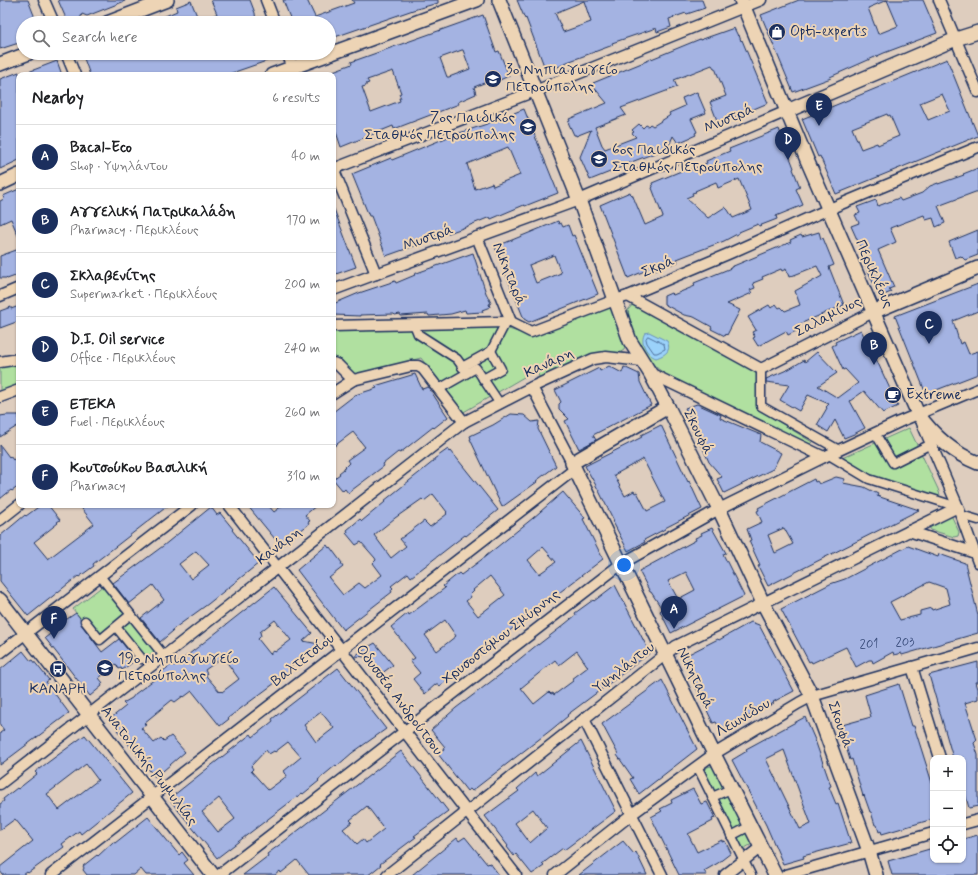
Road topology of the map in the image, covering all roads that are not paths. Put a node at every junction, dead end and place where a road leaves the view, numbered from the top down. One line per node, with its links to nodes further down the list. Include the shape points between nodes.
1 (44, 0): 9 (street)
2 (167, 0): 10 (street)
3 (266, 0): 11 (street)
4 (477, 0): 14 (street)
5 (499, 0): 22 (street, Σκουφά)
6 (761, 0): 8 (street)
7 (939, 0): 13 (street)
8 (742, 4): 22 (street); 24 (street, Περικλέους)
9 (51, 16)
10 (125, 16)
11 (272, 16)
12 (978, 32): 13 (street, Μυστρά)
13 (956, 39): 23 (street); 24 (street, Μυστρά)
14 (336, 55)
15 (16, 58): 19 (street)
16 (69, 60): 21 (street)
17 (290, 60): 20 (street)
18 (322, 60): 20 (street)
19 (0, 64)
20 (294, 71)
21 (74, 72)
22 (535, 91): 26 (street); 30 (street, Σκουφά)
23 (978, 92)
24 (787, 112): 30 (street, Μυστρά); 31 (street, Περικλέους)
25 (978, 147): 31 (street, Σκρά)
26 (336, 167)
27 (336, 175): 34 (street)
28 (16, 176): 29 (street)
29 (0, 184)
30 (579, 200): 32 (street, Μυστρά); 38 (street, Σκουφά)
31 (828, 209): 38 (street, Σκρά); 39 (street, Περικλέους)
32 (478, 237): 34 (street, Μυστρά); 40 (street, Νικηταρά)
33 (978, 268): 39 (street, Σαλαμίνος)
34 (376, 274): 36 (street, Μυστρά)
35 (16, 289): 37 (street)
36 (336, 289)
37 (0, 296)
38 (622, 298): 40 (street, Σκρά, via 531,332); 45 (street, Σκουφά, via 630,341); 48 (street)
39 (873, 312): 48 (street, Σαλαμίνος); 61 (street, Περικλέους)
40 (508, 322): 41 (street, Σκρά); 43 (street)
41 (414, 324): 42 (street, Σκρά); 49 (street, via 418,334 457,360)
42 (336, 326)
43 (491, 351): 49 (street); 51 (street, via 501,369)
44 (16, 359): 46 (street)
45 (642, 360): 50 (street, Σκουφά); 53 (street, Κανάρη, via 594,359)
46 (0, 362)
47 (336, 364): 52 (street)
48 (761, 368): 65 (street, via 761,406)
49 (464, 370): 51 (street, via 476,368); 54 (street)
50 (650, 373): 60 (street, Σκουφά); 66 (street)
51 (483, 379): 59 (street)
52 (352, 380): 54 (street, via 418,366); 57 (street)
53 (532, 387): 59 (street, Κανάρη); 68 (street, Νικηταρά)
54 (439, 389): 62 (street)
55 (978, 389): 61 (street, Χρυσοστόμου Σμύρνης)
56 (16, 391): 58 (street)
57 (336, 391)
58 (0, 397)
59 (500, 404): 62 (street, Κανάρη)
60 (668, 407): 68 (street); 72 (street, Σκουφά)
61 (918, 414): 63 (street, Χρυσοστόμου Σμύρνης); 64 (street, Περικλέους); 67 (street, via 945,443 962,456)
62 (464, 422): 79 (street, Κανάρη)
63 (875, 433): 64 (street, via 893,463); 65 (street, Χρυσοστόμου Σμύρνης)
64 (931, 444): 73 (street, Περικλέους)
65 (839, 450): 66 (street, Χρυσοστόμου Σμύρνης)
66 (826, 456): 72 (street, Χρυσοστόμου Σμύρνης); 73 (street, via 869,479)
67 (978, 462)
68 (573, 466): 78 (street, Νικηταρά); 88 (street, Βαλτετσίου)
69 (16, 508): 74 (street)
70 (188, 508): 80 (street)
71 (231, 508): 79 (street, Οδυσσέα Ανδρούτσου)
72 (719, 508): 78 (street, Χρυσοστόμου Σμύρνης); 82 (street, Σκουφά)
73 (960, 511): 75 (street); 76 (street, Υψηλάντου); 77 (street, Περικλέους)
74 (0, 520)
75 (978, 520)
76 (909, 531): 77 (street); 82 (street, Υψηλάντου)
77 (977, 557)
78 (621, 564): 90 (street, Νικηταρά); 97 (street, Χρυσοστόμου Σμύρνης)
79 (278, 567): 88 (street, Οδυσσέα Ανδρούτσου); 91 (street, Κανάρη)
80 (100, 576): 83 (street); 86 (street)
81 (0, 600): 86 (street, Ανατολικής Ρωμυλίας)
82 (763, 603): 90 (street, Υψηλάντου, via 676,646); 94 (street, Σκουφά)
83 (130, 614): 85 (street); 91 (street)
84 (85, 621): 85 (street, via 100,640)
85 (116, 627): 92 (street)
86 (26, 634): 89 (street); 95 (street, Ανατολικής Ρωμυλίας)
87 (978, 648): 93 (street, Λεωνίδου)
88 (341, 649): 97 (street, Οδυσσέα Ανδρούτσου); 103 (street, Βαλτετσίου)
89 (0, 654)
90 (666, 655): 96 (street, Υψηλάντου); 98 (street, Νικηταρά)
91 (164, 656): 95 (street, Κανάρη)
92 (142, 659)
93 (912, 667): 94 (street, Λεωνίδου); 99 (street)
94 (812, 696): 98 (street, Λεωνίδου); 113 (street, Σκουφά)
95 (89, 714): 101 (street, Κανάρη); 103 (street, Ανατολικής Ρωμυλίας)
96 (584, 719): 105 (street, Υψηλάντου); 106 (street)
97 (404, 732): 105 (street, Οδυσσέα Ανδρούτσου); 117 (street, Χρυσοστόμου Σμύρνης)
98 (714, 754): 100 (street, Λεωνίδου); 102 (street, Νικηταρά)
99 (939, 755)
100 (697, 766): 104 (street); 106 (street, Λεωνίδου)
101 (0, 784)
102 (731, 789): 104 (street); 109 (street, Νικηταρά)
103 (152, 796): 115 (street, Βαλτετσίου); 116 (street, Ανατολικής Ρωμυλίας)
104 (712, 797): 111 (street)
105 (467, 813): 118 (street, Υψηλάντου); 119 (street, Οδυσσέα Ανδρούτσου)
106 (632, 814): 120 (street, Λεωνίδου); 121 (street)
107 (978, 820): 108 (street)
108 (966, 823)
109 (750, 826): 111 (street); 112 (street, Νικηταρά)
110 (930, 834): 113 (street)
111 (731, 836): 114 (street)
112 (761, 847): 114 (street); 124 (street, Νικηταρά)
113 (869, 851): 125 (street); 126 (street, Σκουφά)
114 (744, 861): 122 (street); 123 (street)
115 (51, 875)
116 (213, 875)
117 (218, 875)
118 (387, 875)
119 (516, 875)
120 (555, 875)
121 (662, 875)
122 (725, 875)
123 (751, 875)
124 (775, 875)
125 (786, 875)
126 (876, 875)

